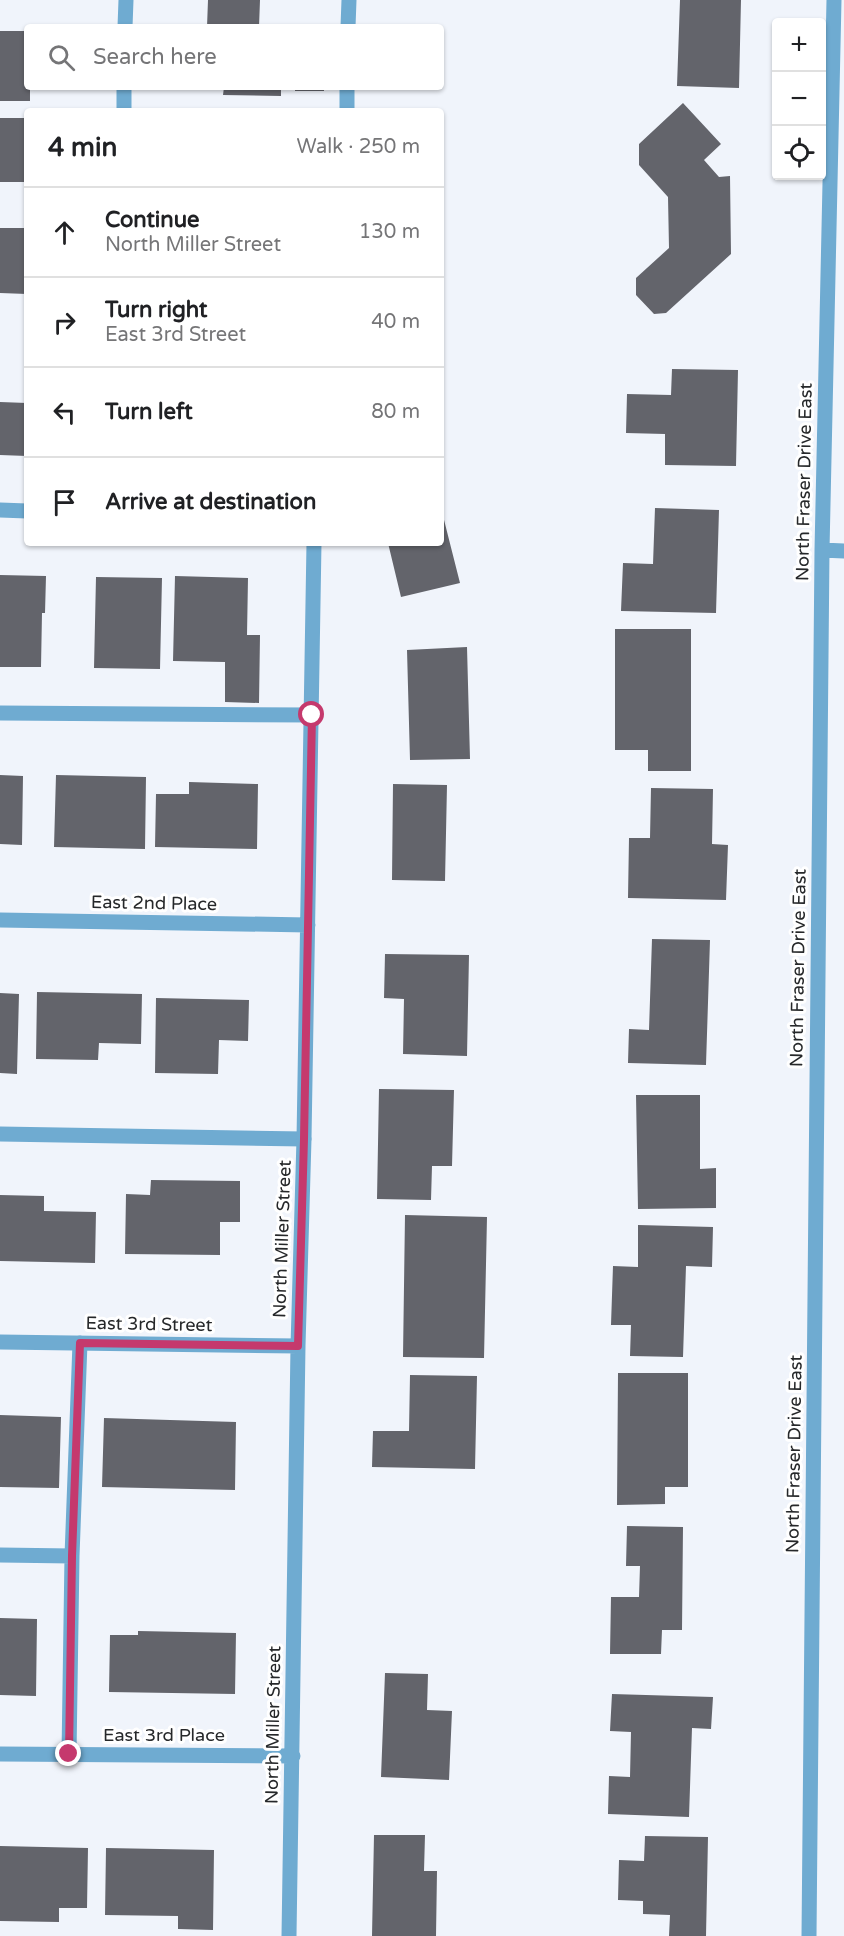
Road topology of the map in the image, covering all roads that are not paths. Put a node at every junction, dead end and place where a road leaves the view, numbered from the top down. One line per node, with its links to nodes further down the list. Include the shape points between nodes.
1 (126, 0): 4 (street)
2 (349, 0): 5 (street)
3 (834, 0): 13 (street, North Fraser Drive East)
4 (125, 24)
5 (348, 24)
6 (124, 90): 8 (street)
7 (347, 90): 9 (street)
8 (124, 108)
9 (347, 108)
10 (0, 510): 11 (street)
11 (24, 511)
12 (314, 546): 16 (street, North Miller Street)
13 (822, 550): 14 (street); 30 (street, North Fraser Drive East)
14 (844, 551)
15 (0, 713): 16 (street)
16 (312, 715): 18 (street, North Miller Street)
17 (0, 920): 18 (street, East 2nd Place)
18 (308, 925): 20 (street, North Miller Street)
19 (0, 1134): 20 (street)
20 (304, 1139): 23 (street, North Miller Street)
21 (0, 1342): 22 (street, East 3rd Street)
22 (80, 1343): 23 (street, East 3rd Street); 25 (street)
23 (298, 1346): 28 (street, North Miller Street)
24 (0, 1555): 25 (street)
25 (72, 1556): 27 (street)
26 (0, 1754): 27 (street, East 3rd Place)
27 (69, 1754): 28 (street, East 3rd Place)
28 (293, 1756): 29 (street, North Miller Street)
29 (289, 1936)
30 (809, 1936)

